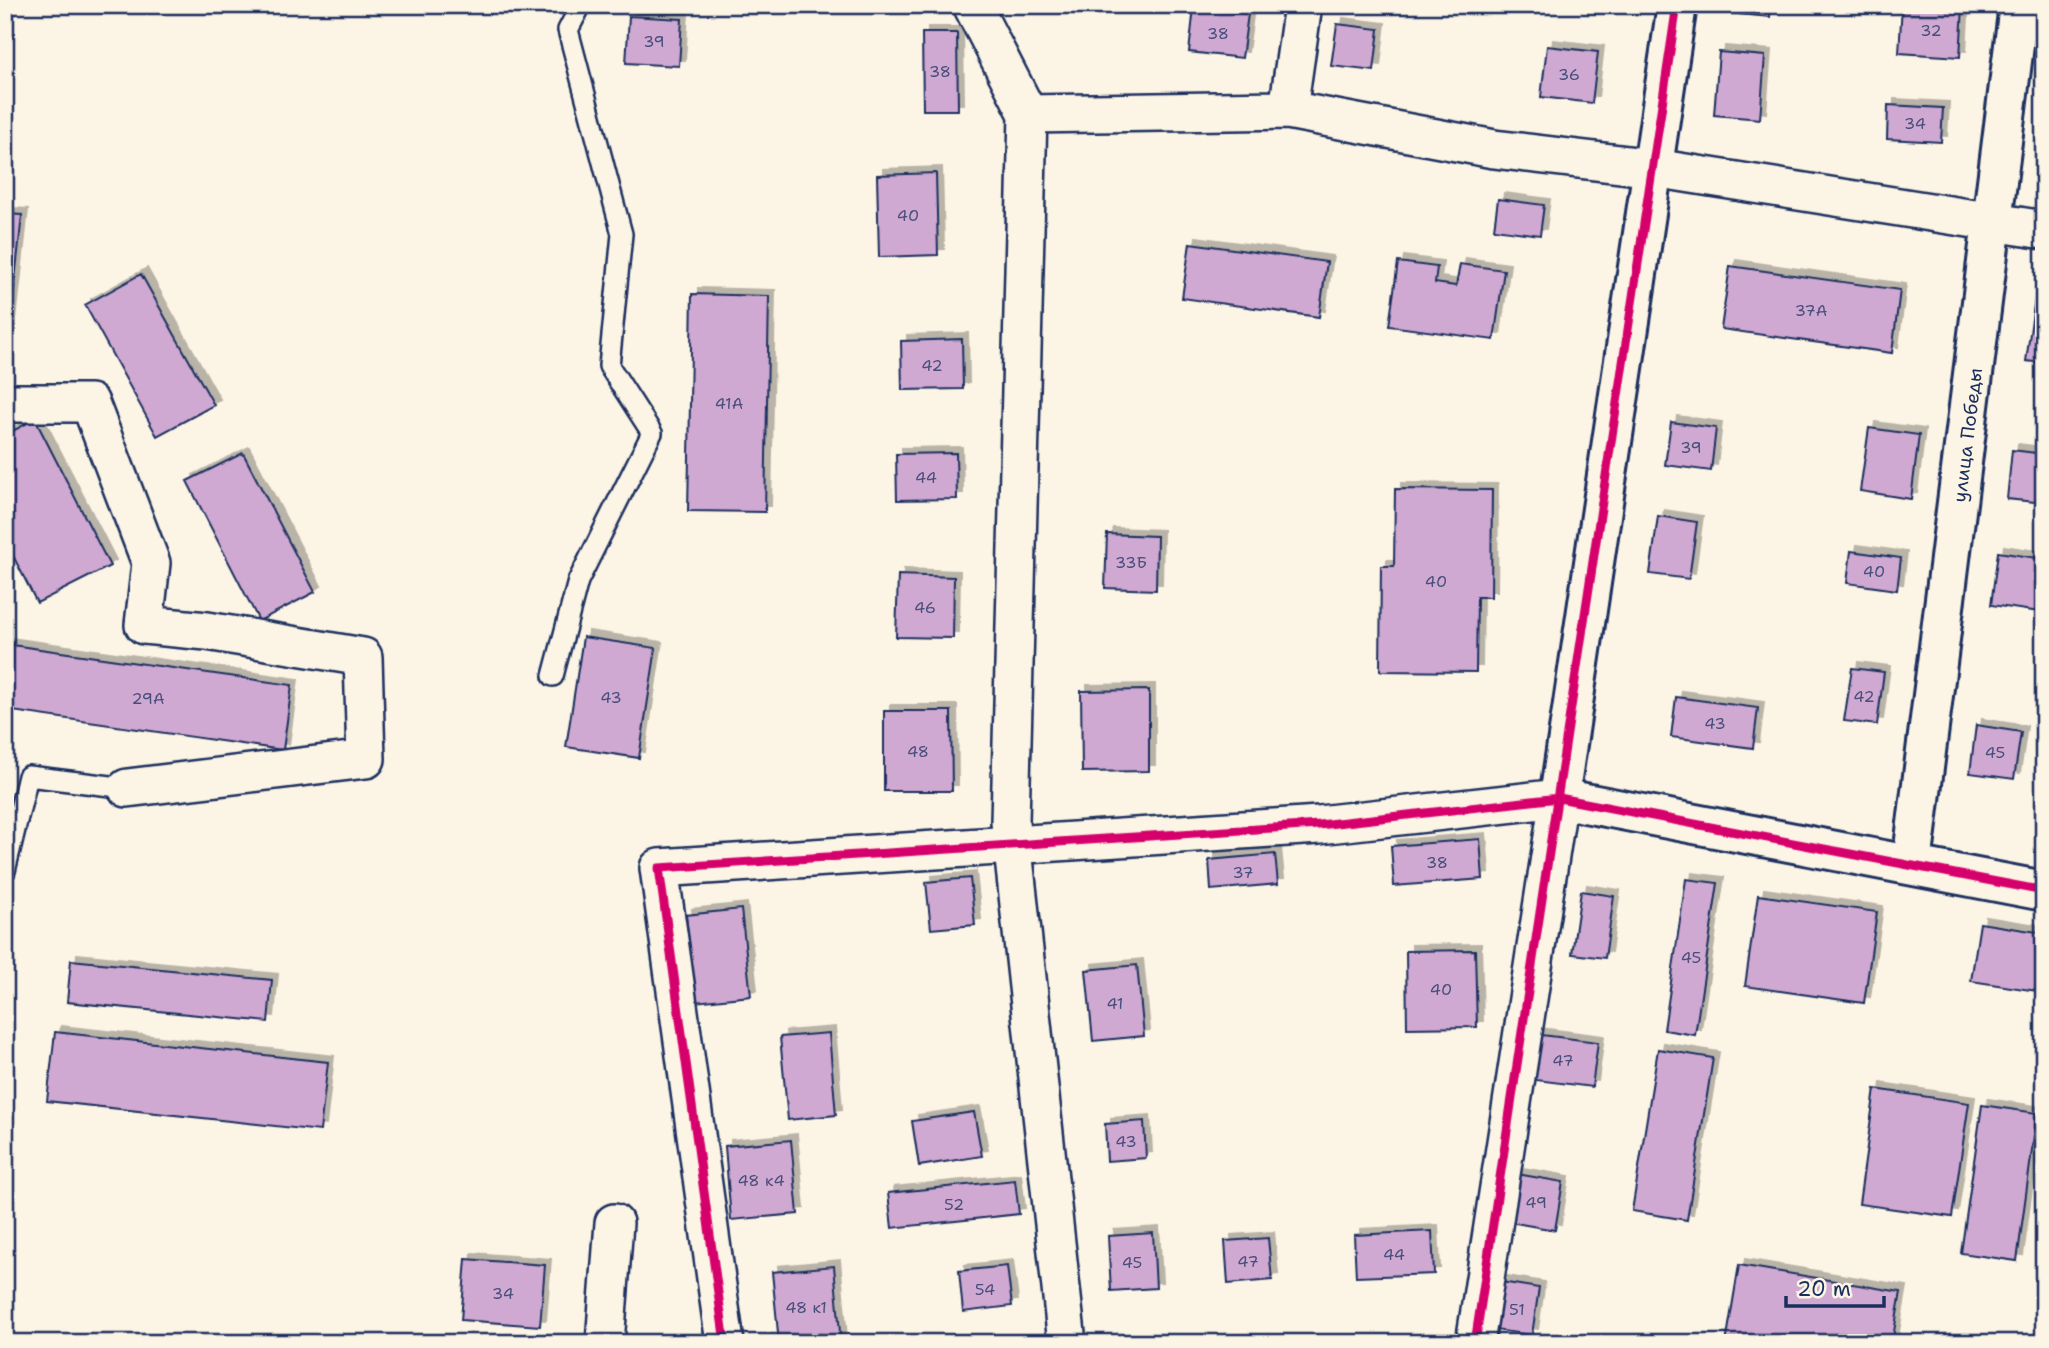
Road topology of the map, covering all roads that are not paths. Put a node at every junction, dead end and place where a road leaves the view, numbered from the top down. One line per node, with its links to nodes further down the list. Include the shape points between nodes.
1 (581, 5): 12 (lane, via 568,30 622,234 609,366 652,433 578,581)
2 (972, 5): 7 (street)
3 (1303, 5): 6 (street)
4 (1677, 5): 8 (street)
5 (2019, 5): 9 (street, улица Победы)
6 (1288, 110): 7 (street); 8 (street, via 1494,149)
7 (1028, 114): 15 (street)
8 (1654, 167): 9 (street); 14 (street)
9 (1994, 223): 10 (street); 16 (street, улица Победы)
10 (2044, 230)
11 (5, 403): 13 (street, via 90,403 151,563 144,625 363,657 366,759)
12 (553, 676)
13 (127, 788): 17 (lane, via 28,776)
14 (1559, 798): 15 (street, via 1319,825); 16 (street); 23 (street)
15 (1013, 845): 21 (street, via 659,868); 22 (street)
16 (1912, 864): 18 (street)
17 (5, 871)
18 (2044, 891)
19 (614, 1223): 20 (street)
20 (606, 1343)
21 (725, 1343)
22 (1067, 1343)
23 (1475, 1343)

